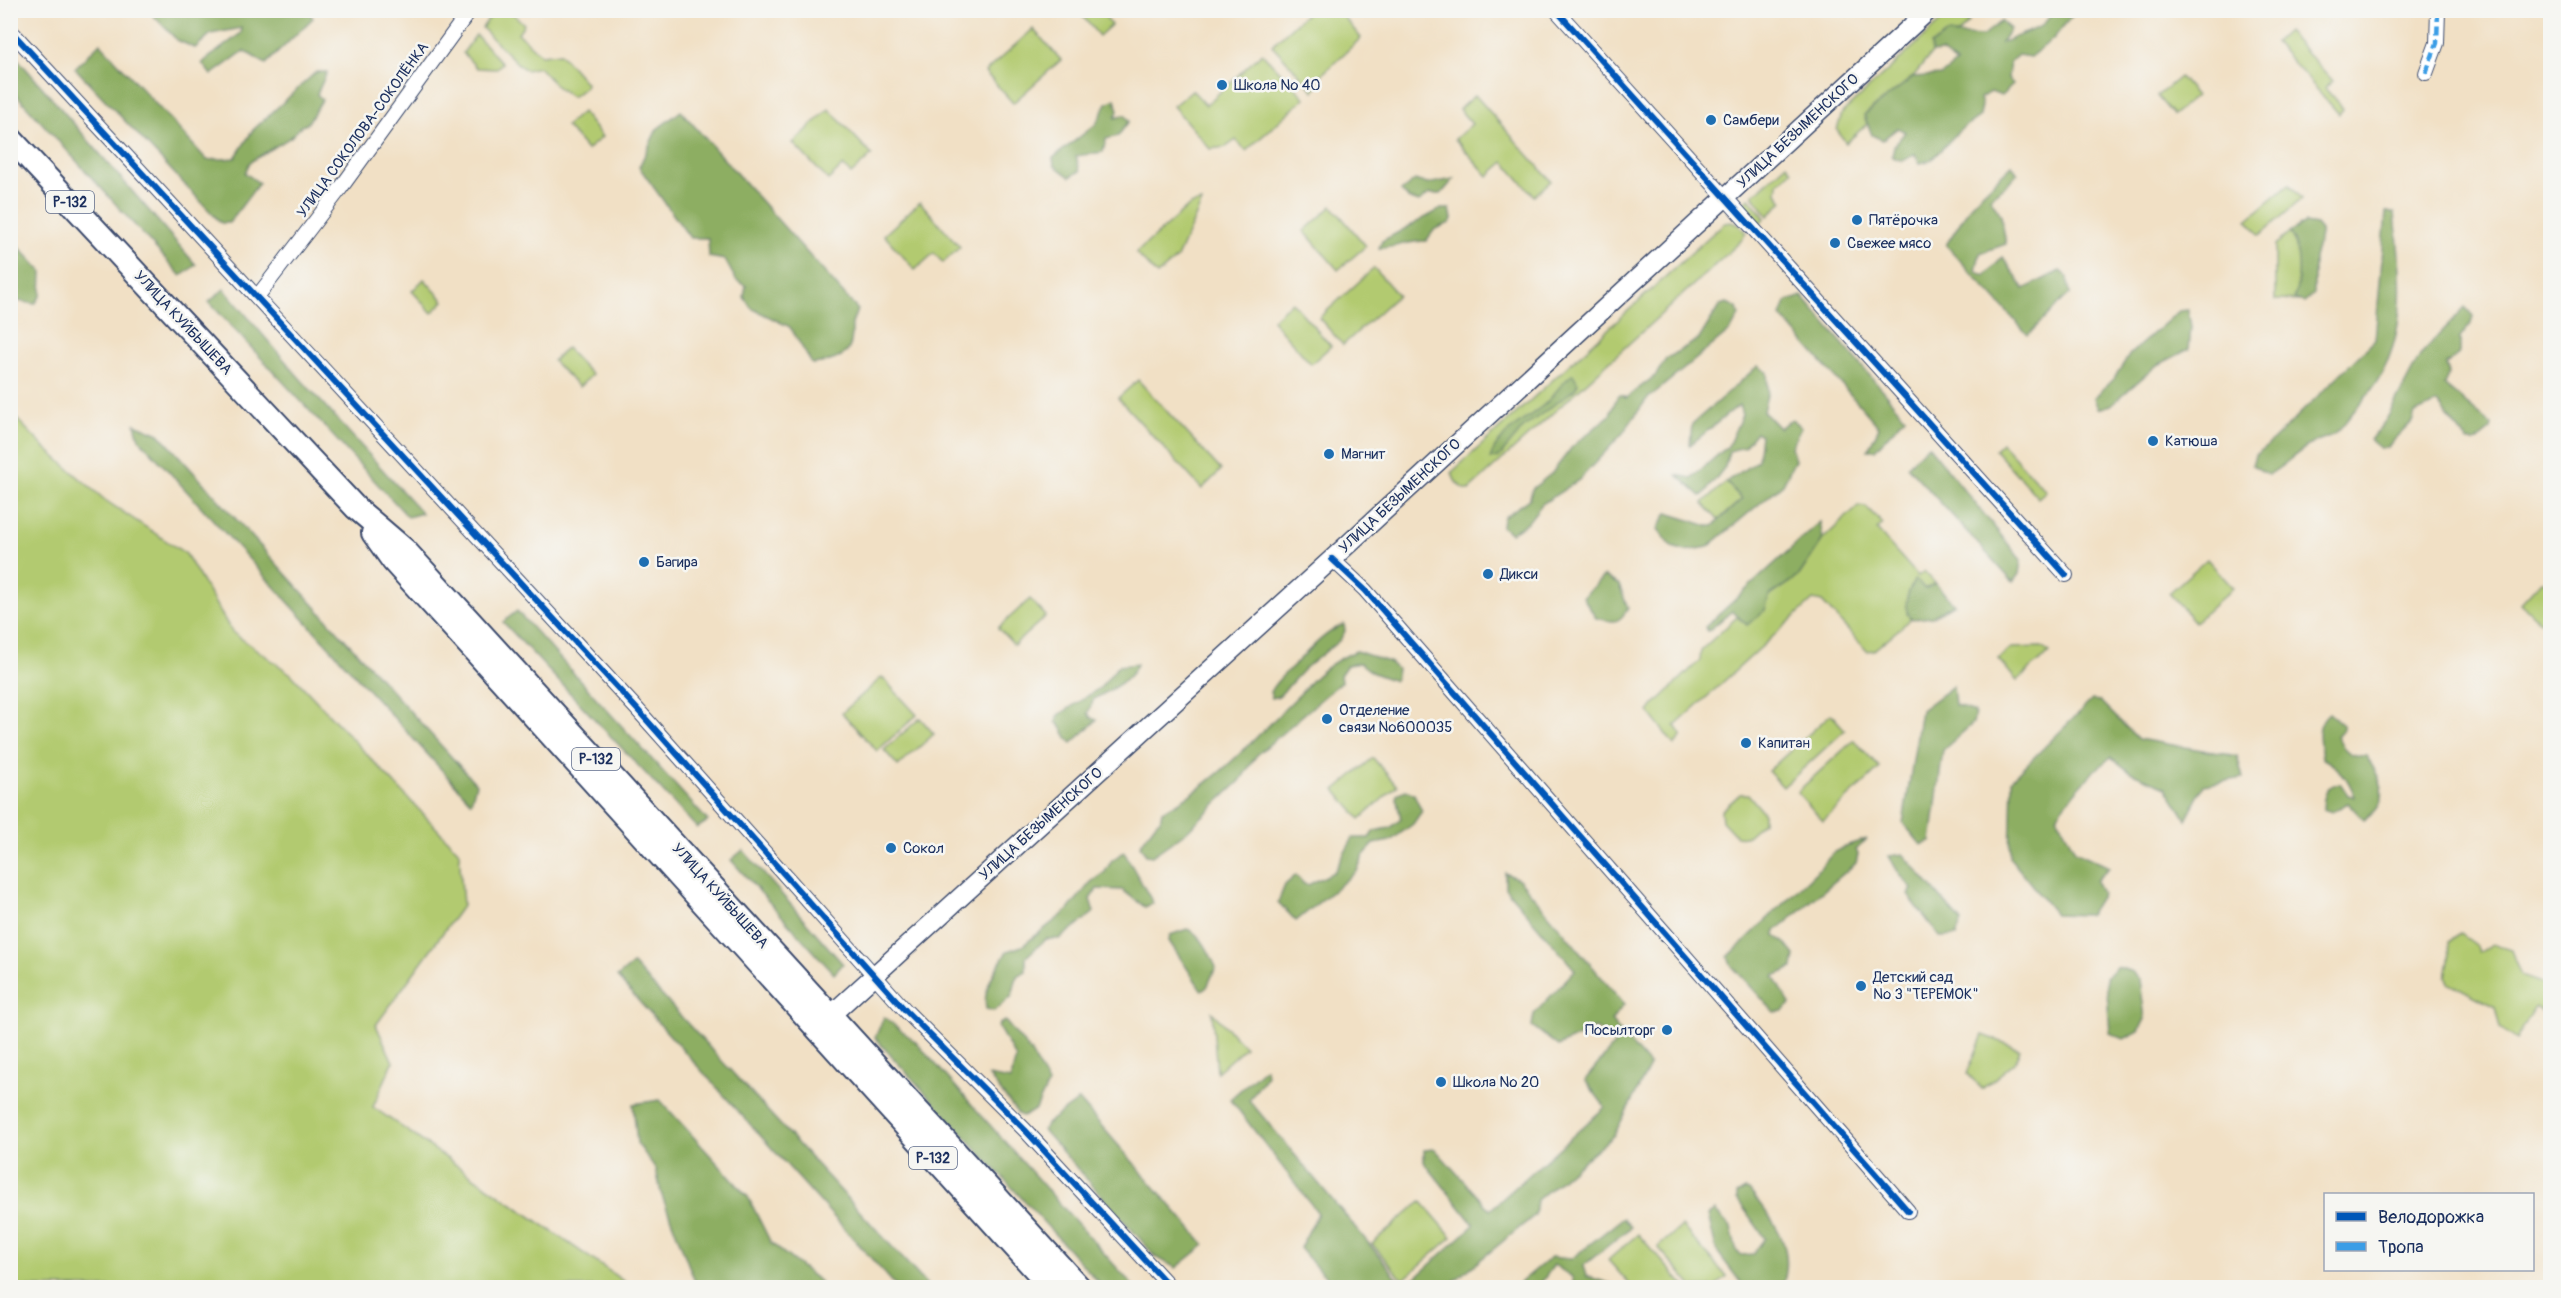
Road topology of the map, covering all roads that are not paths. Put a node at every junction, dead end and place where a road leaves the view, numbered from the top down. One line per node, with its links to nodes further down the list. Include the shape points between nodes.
1 (471, 10): 9 (street, УЛИЦА СОКОЛОВА-СОКОЛЁНКА)
2 (1556, 10): 8 (street)
3 (1929, 10): 8 (main road, УЛИЦА БЕЗЫМЕНСКОГО)
4 (2438, 10): 6 (street, via 2437,43)
5 (10, 30): 9 (street)
6 (2426, 73)
7 (10, 138): 13 (highway, УЛИЦА КУЙБЫШЕВА / Р-132, via 356,508 393,561)
8 (1725, 200): 10 (main road, УЛИЦА БЕЗЫМЕНСКОГО); 11 (street)
9 (257, 297): 12 (street, via 705,784)
10 (1332, 559): 12 (main road, УЛИЦА БЕЗЫМЕНСКОГО); 14 (street, via 1365,590)
11 (2066, 575)
12 (874, 975): 13 (main road, УЛИЦА БЕЗЫМЕНСКОГО); 17 (street)
13 (823, 1022): 15 (highway, УЛИЦА КУЙБЫШЕВА / Р-132); 16 (highway, УЛИЦА КУЙБЫШЕВА / Р-132)
14 (1908, 1211)
15 (1052, 1287)
16 (1080, 1287)
17 (1171, 1287)

